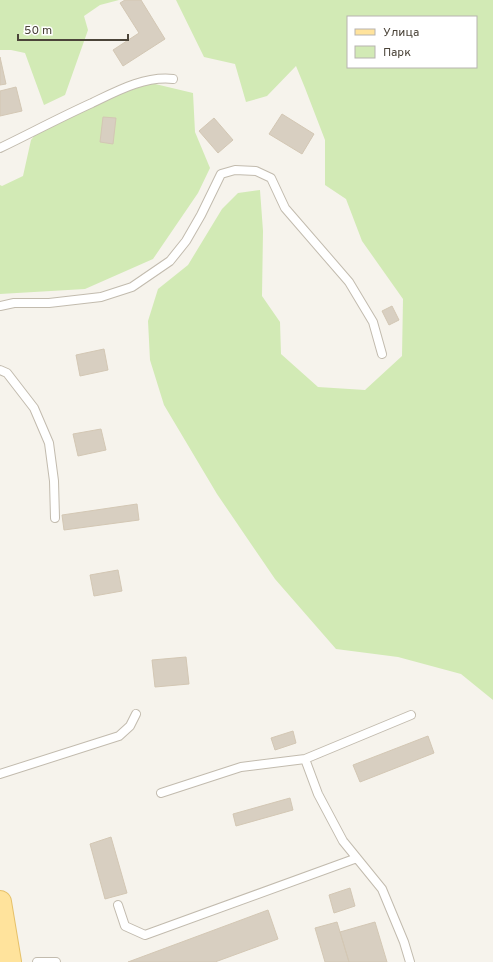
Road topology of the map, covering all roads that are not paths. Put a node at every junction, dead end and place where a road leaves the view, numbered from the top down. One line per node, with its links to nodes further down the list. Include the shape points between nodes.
1 (173, 79): 2 (lane, via 162,78 132,84)
2 (0, 148)
3 (0, 306): 4 (lane, via 101,297 132,287 170,261 186,241 221,174 235,170 256,171 271,178 286,208 349,282 373,322)
4 (382, 354)
5 (0, 370): 6 (lane, via 7,373 34,408 49,443 54,481)
6 (54, 518)
7 (136, 714): 10 (lane, via 130,726 119,736)
8 (411, 714): 9 (lane)
9 (305, 759): 11 (lane, via 241,767); 12 (lane, via 318,794 343,841)
10 (0, 774)
11 (161, 793)
12 (356, 858): 14 (lane, via 145,935 125,926); 18 (lane, via 382,889)
13 (0, 902): 15 (main road)
14 (118, 905)
15 (10, 962)
16 (38, 962): 17 (lane)
17 (56, 962)
18 (410, 962)

